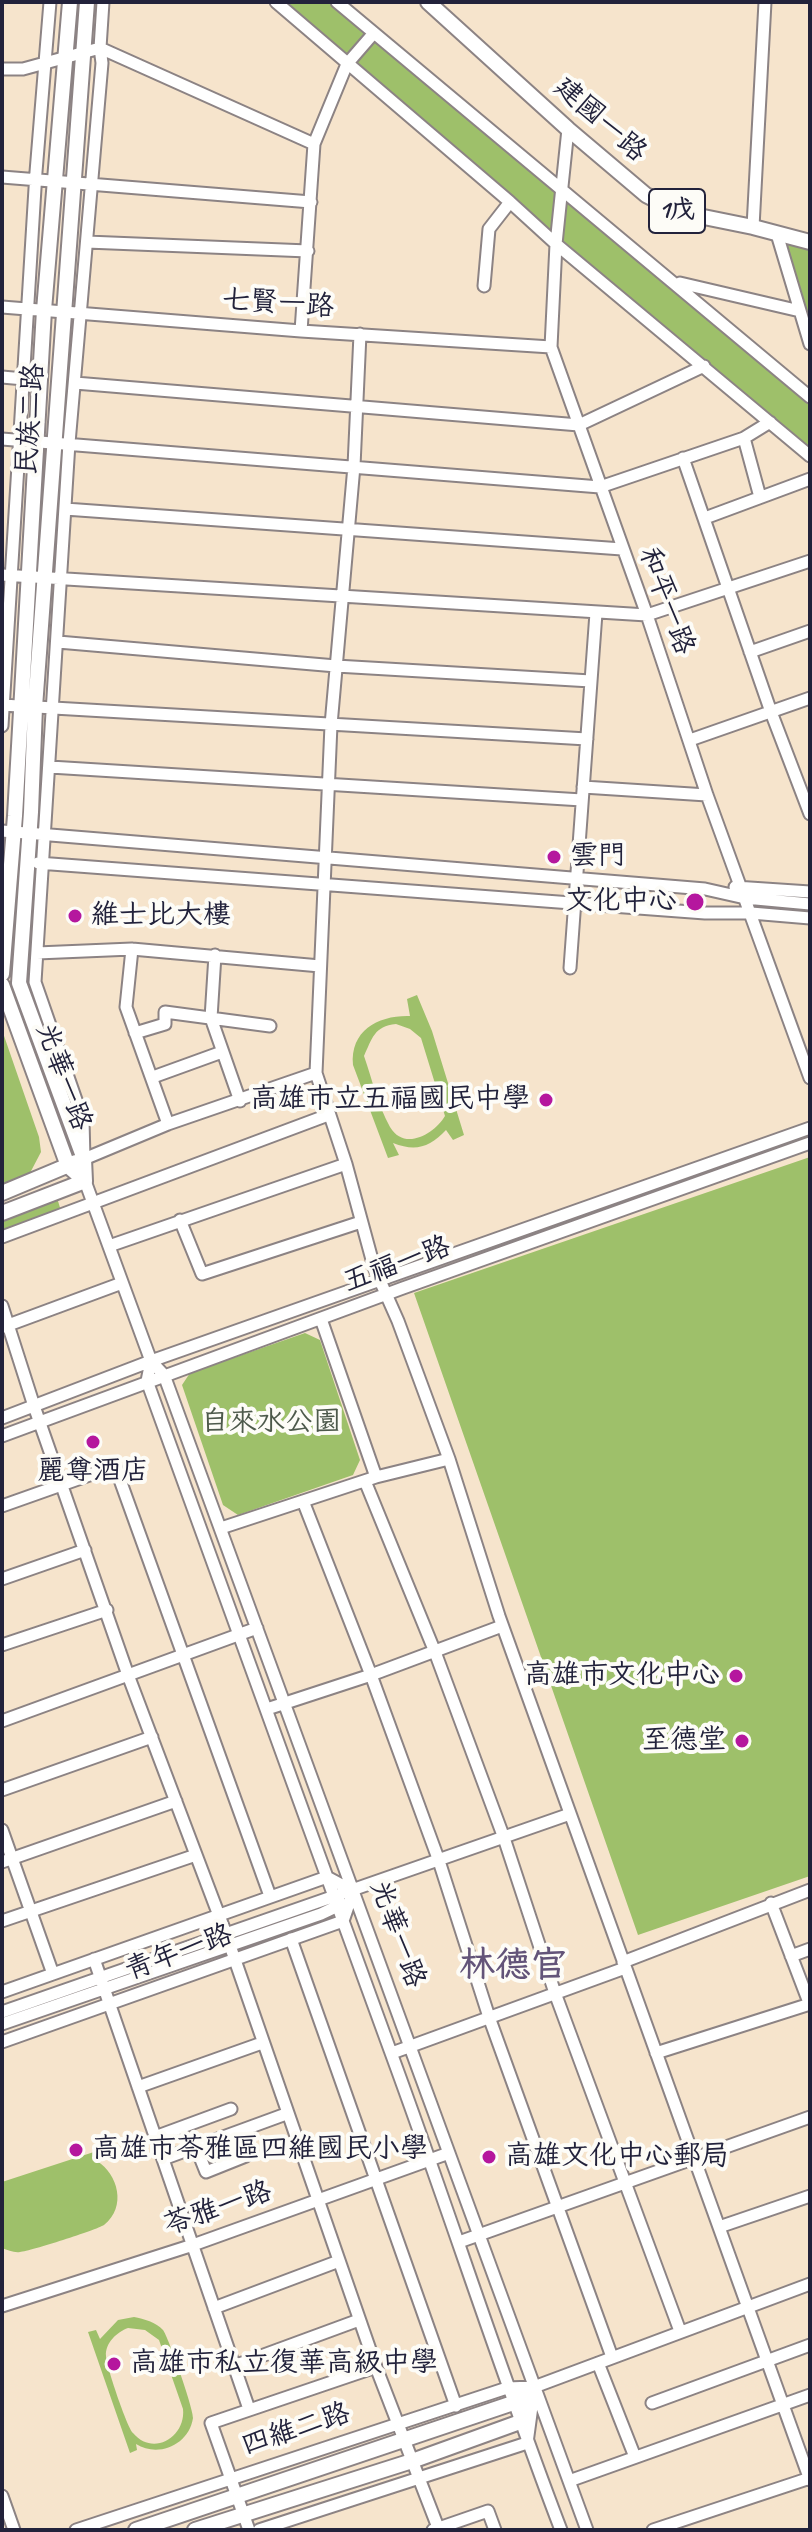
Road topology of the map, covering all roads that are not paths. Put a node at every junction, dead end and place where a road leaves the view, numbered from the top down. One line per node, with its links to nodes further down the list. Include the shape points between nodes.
1 (50, 2): 13 (street, 民族二路)
2 (70, 2): 12 (main road, 民族二路)
3 (87, 2): 11 (main road, 民族二路)
4 (103, 2): 10 (street, 民族二路)
5 (276, 2): 14 (street)
6 (337, 2): 9 (street)
7 (428, 2): 16 (main road, 建國一路 / 1戊)
8 (765, 2): 26 (street)
9 (373, 34): 14 (street); 23 (street)
10 (100, 48): 11 (street); 17 (street); 22 (street, 民族二路)
11 (84, 52): 12 (street); 21 (main road, 民族二路)
12 (65, 57): 13 (street); 20 (main road, 民族二路)
13 (47, 61): 15 (street); 19 (street, 民族二路)
14 (347, 64): 17 (street); 25 (street)
15 (2, 69)
16 (568, 129): 23 (street, 和平一路); 26 (main road, 建國一路 / 1戊, via 646,195 679,212)
17 (314, 144): 24 (street)
18 (2, 177): 19 (street)
19 (35, 179): 20 (street); 35 (street, 民族二路)
20 (54, 181): 21 (street); 36 (main road, 民族二路)
21 (75, 182): 22 (street); 38 (main road, 民族二路)
22 (93, 183): 24 (street); 28 (street, 民族二路)
23 (561, 191): 30 (street, 和平一路); 32 (street)
24 (311, 202): 31 (street)
25 (510, 202): 30 (street); 33 (street, via 489,229)
26 (753, 227): 27 (main road, 建國一路 / 1戊)
27 (777, 234): 29 (main road, 建國一路 / 1戊); 37 (street)
28 (87, 242): 31 (street); 39 (street, 民族二路)
29 (810, 242)
30 (556, 244): 43 (street, 和平一路); 44 (street)
31 (308, 251): 40 (street)
32 (675, 282): 37 (street); 48 (street)
33 (484, 286)
34 (2, 307): 35 (street, 七賢一路)
35 (28, 309): 36 (street, 七賢一路); 46 (street, 民族二路)
36 (44, 310): 38 (street, 七賢一路); 55 (main road, 民族二路)
37 (800, 311): 42 (street)
38 (64, 312): 39 (street, 七賢一路); 56 (main road, 民族二路)
39 (81, 312): 40 (street, 七賢一路); 47 (street, 民族二路)
40 (301, 331): 41 (street, 七賢一路)
41 (360, 334): 43 (street, 七賢一路); 49 (street)
42 (810, 344)
43 (551, 347): 51 (street, 和平一路)
44 (704, 366): 50 (street); 51 (street)
45 (2, 377): 46 (street)
46 (24, 379): 54 (street, 民族二路)
47 (75, 383): 49 (street); 56 (street, 民族二路)
48 (810, 397)
49 (358, 408): 51 (street); 59 (street)
50 (770, 422): 52 (street); 57 (street)
51 (579, 425): 61 (street, 和平一路)
52 (744, 438): 58 (street); 62 (street)
53 (2, 439): 54 (street)
54 (20, 440): 55 (street); 64 (street, 民族二路)
55 (37, 441): 56 (street); 71 (main road, 民族二路)
56 (62, 443): 59 (street); 65 (street, 民族二路); 72 (main road, 民族二路)
57 (810, 456)
58 (683, 458): 61 (street); 66 (street)
59 (354, 466): 61 (street); 67 (street)
60 (810, 479): 62 (street)
61 (600, 487): 68 (street, 和平一路)
62 (760, 497): 66 (street)
63 (2, 502): 64 (street)
64 (16, 503): 70 (street, 民族二路)
65 (65, 509): 67 (street); 72 (street, 民族二路)
66 (705, 518): 73 (street)
67 (349, 528): 68 (street); 74 (street)
68 (622, 549): 76 (street, 和平一路)
69 (810, 561): 73 (street)
70 (7, 576): 71 (street); 80 (street, 民族二路)
71 (29, 578): 72 (street); 85 (main road, 民族二路)
72 (54, 580): 74 (street); 78 (street, 民族二路); 85 (main road, 民族二路)
73 (728, 590): 76 (street); 79 (street)
74 (343, 595): 75 (street); 81 (street)
75 (596, 613): 76 (street); 82 (street)
76 (647, 615): 91 (street, 和平一路)
77 (810, 631): 79 (street)
78 (58, 642): 81 (street); 86 (street, 民族二路)
79 (750, 652): 87 (street)
80 (4, 658): 84 (street, 民族二路)
81 (336, 666): 82 (street); 88 (street)
82 (591, 681): 90 (street)
83 (810, 698): 87 (street)
84 (2, 705): 85 (street); 89 (street, 民族二路)
85 (28, 707): 86 (street); 97 (main road, 民族二路)
86 (52, 708): 88 (street); 92 (street, 民族二路)
87 (771, 712): 91 (street); 96 (street)
88 (331, 725): 90 (street); 93 (street)
89 (2, 726)
90 (587, 739): 94 (street)
91 (690, 740): 95 (street, 和平一路)
92 (50, 767): 93 (street); 98 (street, 民族二路)
93 (328, 784): 94 (street); 99 (street)
94 (583, 794): 95 (street); 102 (street)
95 (707, 795): 104 (street, 和平一路)
96 (810, 814)
97 (15, 831): 98 (street); 100 (main road, 民族二路)
98 (46, 834): 99 (street); 101 (street, 民族二路)
99 (325, 858): 102 (street); 103 (street)
100 (14, 861): 101 (street); 116 (main road, 民族二路); 118 (main road, 民族二路)
101 (43, 863): 103 (street); 112 (street, 民族二路)
102 (576, 879): 104 (street); 106 (street)
103 (323, 884): 106 (street); 114 (street)
104 (743, 892): 105 (street); 107 (street); 108 (street, 和平一路)
105 (810, 892)
106 (574, 903): 108 (street); 115 (street)
107 (810, 904)
108 (752, 917): 109 (street); 110 (street); 126 (street, 和平一路)
109 (810, 918)
110 (810, 925)
111 (132, 949): 112 (street); 113 (street); 122 (street, via 126,1007)
112 (37, 953): 117 (street, 民族二路)
113 (215, 955): 114 (street); 120 (street)
114 (320, 966): 124 (street)
115 (570, 968)
116 (2, 974)
117 (35, 982): 132 (street, 光華一路, via 83,1120)
118 (19, 983): 132 (main road, 光華一路)
119 (2, 985): 134 (main road, 光華一路)
120 (211, 1018): 121 (street); 122 (street, via 165,1012 165,1024); 123 (street)
121 (270, 1026)
122 (135, 1033): 125 (street)
123 (222, 1052): 125 (street); 127 (street)
124 (316, 1073): 127 (street); 128 (street)
125 (153, 1077): 129 (street)
126 (810, 1078)
127 (240, 1101): 129 (street)
128 (328, 1115): 133 (street); 137 (street)
129 (168, 1124): 132 (street)
130 (810, 1128): 143 (street, 五福一路)
131 (810, 1143): 145 (street, 五福一路)
132 (84, 1159): 134 (main road); 135 (main road, 光華一路)
133 (346, 1164): 139 (street); 140 (street)
134 (68, 1166): 135 (main road, 光華一路); 136 (main road)
135 (85, 1181): 137 (street, 光華一路); 138 (main road)
136 (2, 1193)
137 (93, 1203): 141 (street); 142 (street, 光華一路)
138 (2, 1213)
139 (180, 1220): 140 (street, via 202,1274); 142 (street)
140 (361, 1222): 143 (street)
141 (2, 1237)
142 (109, 1246): 144 (street, 光華一路)
143 (380, 1280): 145 (street); 149 (street, 五福一路)
144 (122, 1283): 148 (street); 149 (street, 光華一路)
145 (387, 1294): 147 (street, 五福一路); 156 (street)
146 (2, 1306): 148 (street)
147 (321, 1319): 150 (street, 五福一路); 157 (street)
148 (5, 1327): 152 (street)
149 (151, 1361): 150 (street, 光華一路); 151 (street); 152 (street, 五福一路)
150 (164, 1375): 151 (street, 五福一路); 161 (street, 光華一路)
151 (147, 1381): 154 (street, 五福一路); 167 (street, 光華一路)
152 (34, 1406): 153 (street, 五福一路); 154 (street)
153 (2, 1418)
154 (40, 1423): 155 (street, 五福一路); 158 (street)
155 (2, 1436)
156 (449, 1459): 157 (street); 165 (street)
157 (371, 1479): 159 (street); 169 (street)
158 (62, 1484): 160 (street); 162 (street); 170 (street, via 115,1466)
159 (303, 1501): 161 (street); 172 (street)
160 (2, 1506)
161 (221, 1528): 166 (street, 光華一路)
162 (85, 1550): 163 (street); 164 (street)
163 (2, 1579)
164 (107, 1610): 168 (street); 171 (street)
165 (502, 1626): 169 (street); 179 (street)
166 (257, 1628): 167 (street); 173 (street, 光華一路)
167 (240, 1634): 170 (street); 174 (street, 光華一路)
168 (2, 1645)
169 (435, 1652): 172 (street); 181 (street)
170 (184, 1654): 171 (street); 188 (street)
171 (128, 1675): 175 (street); 176 (street)
172 (371, 1675): 173 (street); 184 (street)
173 (285, 1704): 174 (street); 187 (street, 光華一路)
174 (267, 1709): 185 (street, 光華一路)
175 (2, 1721)
176 (152, 1737): 177 (street); 178 (street)
177 (2, 1790)
178 (176, 1801): 182 (street); 183 (street)
179 (570, 1814): 181 (street, 青年一路); 201 (street)
180 (2, 1830): 183 (street)
181 (504, 1838): 184 (street, 青年一路); 205 (street)
182 (196, 1855): 191 (street); 192 (street)
183 (7, 1860): 191 (street)
184 (439, 1861): 187 (street, 青年一路); 209 (street)
185 (327, 1877): 187 (street); 188 (street, 青年一路); 189 (street, 光華一路)
186 (810, 1890): 190 (street)
187 (353, 1891): 189 (street, 青年一路); 194 (street); 213 (street, 光華一路)
188 (270, 1896): 192 (street, 青年一路)
189 (336, 1901): 194 (street, 光華一路); 196 (street, 青年一路)
190 (771, 1903): 198 (street); 201 (street)
191 (31, 1911): 193 (street); 202 (street)
192 (219, 1916): 196 (street); 199 (street, 青年一路)
193 (2, 1921)
194 (343, 1921): 195 (street, 青年一路); 214 (street, 光華一路)
195 (291, 1939): 200 (street, 青年一路); 227 (street)
196 (228, 1940): 200 (street); 203 (street, 青年一路)
197 (810, 1949): 198 (street)
198 (791, 1956): 207 (street)
199 (94, 1959): 202 (street, 青年一路); 203 (street)
200 (234, 1959): 206 (street, 青年一路); 212 (street)
201 (624, 1965): 205 (street); 215 (street)
202 (53, 1974): 204 (street, 青年一路)
203 (102, 1983): 206 (street); 208 (street, 青年一路); 210 (street, 青年一路)
204 (2, 1992)
205 (555, 1993): 209 (street); 228 (street)
206 (109, 2004): 211 (street, 青年一路); 216 (street)
207 (810, 2004): 215 (street)
208 (2, 2012)
209 (489, 2017): 213 (street); 231 (street)
210 (2, 2024)
211 (2, 2042)
212 (262, 2043): 216 (street); 218 (street)
213 (410, 2046): 214 (street); 222 (street, 光華一路)
214 (392, 2053): 226 (street, 光華一路)
215 (656, 2053): 224 (street)
216 (138, 2087): 220 (street)
217 (231, 2109): 220 (street)
218 (286, 2114): 221 (street); 230 (street)
219 (810, 2117): 224 (street)
220 (155, 2137): 225 (street)
221 (196, 2147): 223 (street, via 206,2172); 225 (street)
222 (449, 2153): 226 (street, 苓雅一路); 233 (street, 光華一路)
223 (246, 2156)
224 (694, 2158): 228 (street); 232 (street)
225 (163, 2159): 235 (street)
226 (428, 2160): 227 (street, 苓雅一路); 234 (street, 光華一路)
227 (374, 2179): 230 (street, 苓雅一路); 255 (street)
228 (624, 2183): 231 (street); 242 (street)
229 (810, 2196): 232 (street)
230 (318, 2199): 235 (street, 苓雅一路); 236 (street)
231 (557, 2207): 233 (street); 244 (street)
232 (719, 2227): 239 (street)
233 (479, 2235): 234 (street); 249 (street, 光華一路)
234 (459, 2242): 250 (street, 光華一路)
235 (193, 2245): 238 (street, 苓雅一路); 240 (street)
236 (339, 2261): 240 (street); 241 (street)
237 (810, 2284): 239 (street, 四維二路)
238 (2, 2306)
239 (747, 2306): 242 (street, 四維二路); 245 (street)
240 (214, 2308): 247 (street)
241 (359, 2320): 247 (street); 248 (street)
242 (680, 2331): 244 (street, 四維二路)
243 (810, 2345): 245 (street)
244 (612, 2357): 246 (street, 四維二路)
245 (767, 2361): 253 (street); 254 (street)
246 (598, 2363): 249 (street, 四維二路); 261 (street)
247 (234, 2366): 256 (street)
248 (376, 2367): 256 (street); 258 (street)
249 (534, 2387): 250 (street, 四維二路); 252 (main road, 四維二路); 257 (main road); 260 (street); 266 (street, 光華一路)
250 (507, 2388): 252 (street, 光華一路); 255 (street, 四維二路)
251 (810, 2395): 254 (street)
252 (513, 2403): 257 (street, 光華一路); 259 (main road, 四維二路)
253 (652, 2403)
254 (783, 2405): 261 (street); 265 (street)
255 (456, 2406): 258 (street, 四維二路)
256 (249, 2409): 264 (street, via 211,2423)
257 (520, 2422): 260 (street, 光華一路); 262 (main road)
258 (397, 2425): 259 (street); 264 (street, 四維二路)
259 (404, 2441): 262 (street); 268 (main road, 四維二路)
260 (527, 2443): 263 (street); 278 (street, 光華一路)
261 (635, 2457): 266 (street)
262 (412, 2461): 263 (street); 269 (main road)
263 (419, 2478): 270 (street); 276 (street)
264 (231, 2479): 268 (street); 272 (street, 四維二路)
265 (810, 2479): 280 (street)
266 (569, 2481): 279 (street, 光華一路)
267 (2, 2496): 271 (street)
268 (237, 2496): 269 (street); 273 (main road, 四維二路)
269 (243, 2514): 274 (main road); 275 (street)
270 (436, 2529): 277 (street, via 488,2511)
271 (14, 2530)
272 (76, 2530)
273 (136, 2530)
274 (195, 2530)
275 (249, 2530)
276 (259, 2530)
277 (495, 2530)
278 (561, 2530)
279 (587, 2530)
280 (653, 2530)

